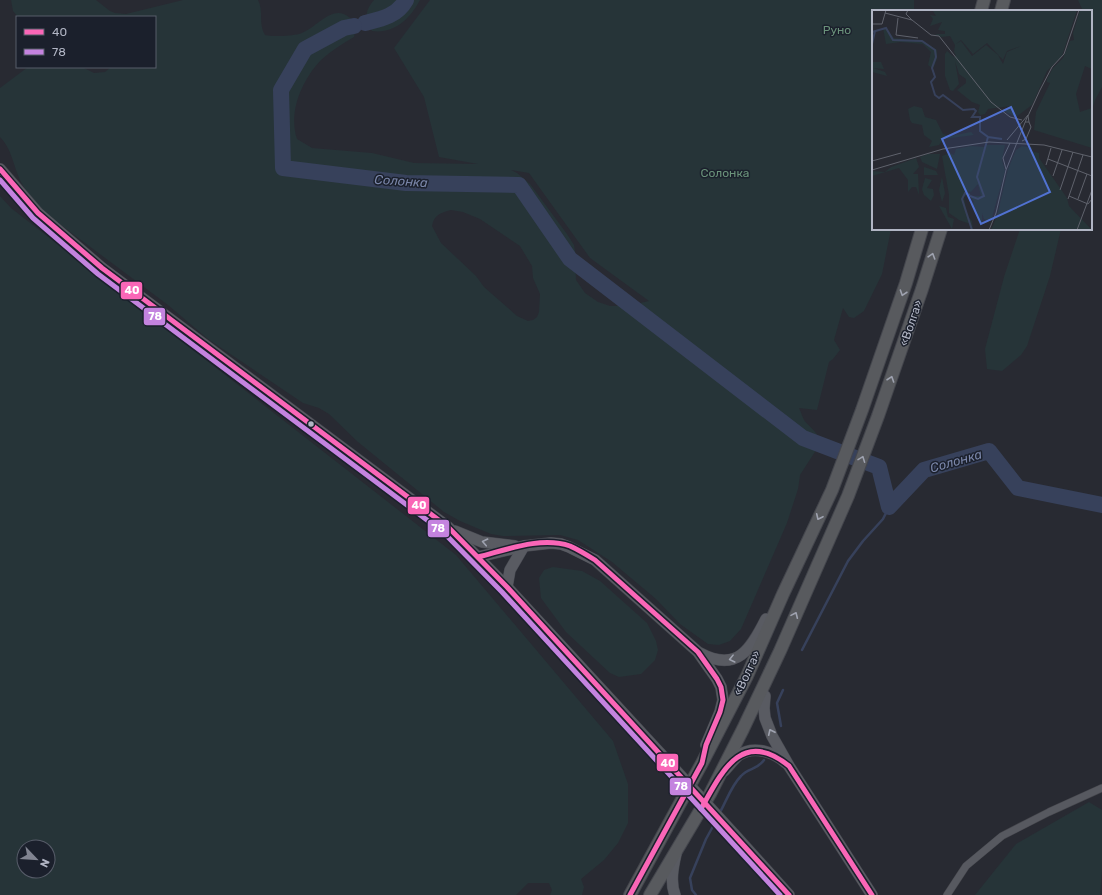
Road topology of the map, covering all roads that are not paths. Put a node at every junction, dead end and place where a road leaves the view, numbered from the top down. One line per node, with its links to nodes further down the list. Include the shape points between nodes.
1 (984, 0): 3 (highway)
2 (1004, 0): 4 (highway)
3 (981, 10)
4 (1001, 10)
5 (0, 169): 8 (main road, via 38,213 102,268)
6 (922, 230): 12 (highway, «Волга», one-way to 12, via 906,283 832,490)
7 (941, 230): 13 (highway, «Волга», one-way to 7, via 848,496 878,416)
8 (448, 527): 9 (main road, one-way to 8, via 482,542); 10 (main road)
9 (524, 546): 10 (main road); 11 (main road, via 510,570); 14 (main road, via 541,543 561,544 595,560)
10 (478, 557): 11 (main road)
11 (507, 587): 25 (main road, bridge)
12 (781, 598): 14 (main road, one-way to 14, via 750,647 739,657 715,660); 16 (highway, «Волга», via 746,676)
13 (780, 651): 15 (main road, via 774,677); 19 (highway, «Волга»)
14 (698, 652): 16 (main road, via 721,686 723,700)
15 (765, 696): 17 (main road); 18 (main road, one-way to 15, via 765,718)
16 (702, 763): 22 (highway, «Волга»)
17 (731, 764): 18 (main road, via 743,753 760,750 774,754); 19 (main road)
18 (789, 766): 26 (main road)
19 (721, 774): 21 (highway, «Волга»)
20 (1102, 788): 27 (street, via 1002,836 966,866)
21 (676, 851): 23 (highway, «Волга»); 24 (main road, via 672,872 672,888)
22 (630, 895)
23 (650, 895)
24 (675, 895)
25 (789, 895)
26 (872, 895)
27 (947, 895)

